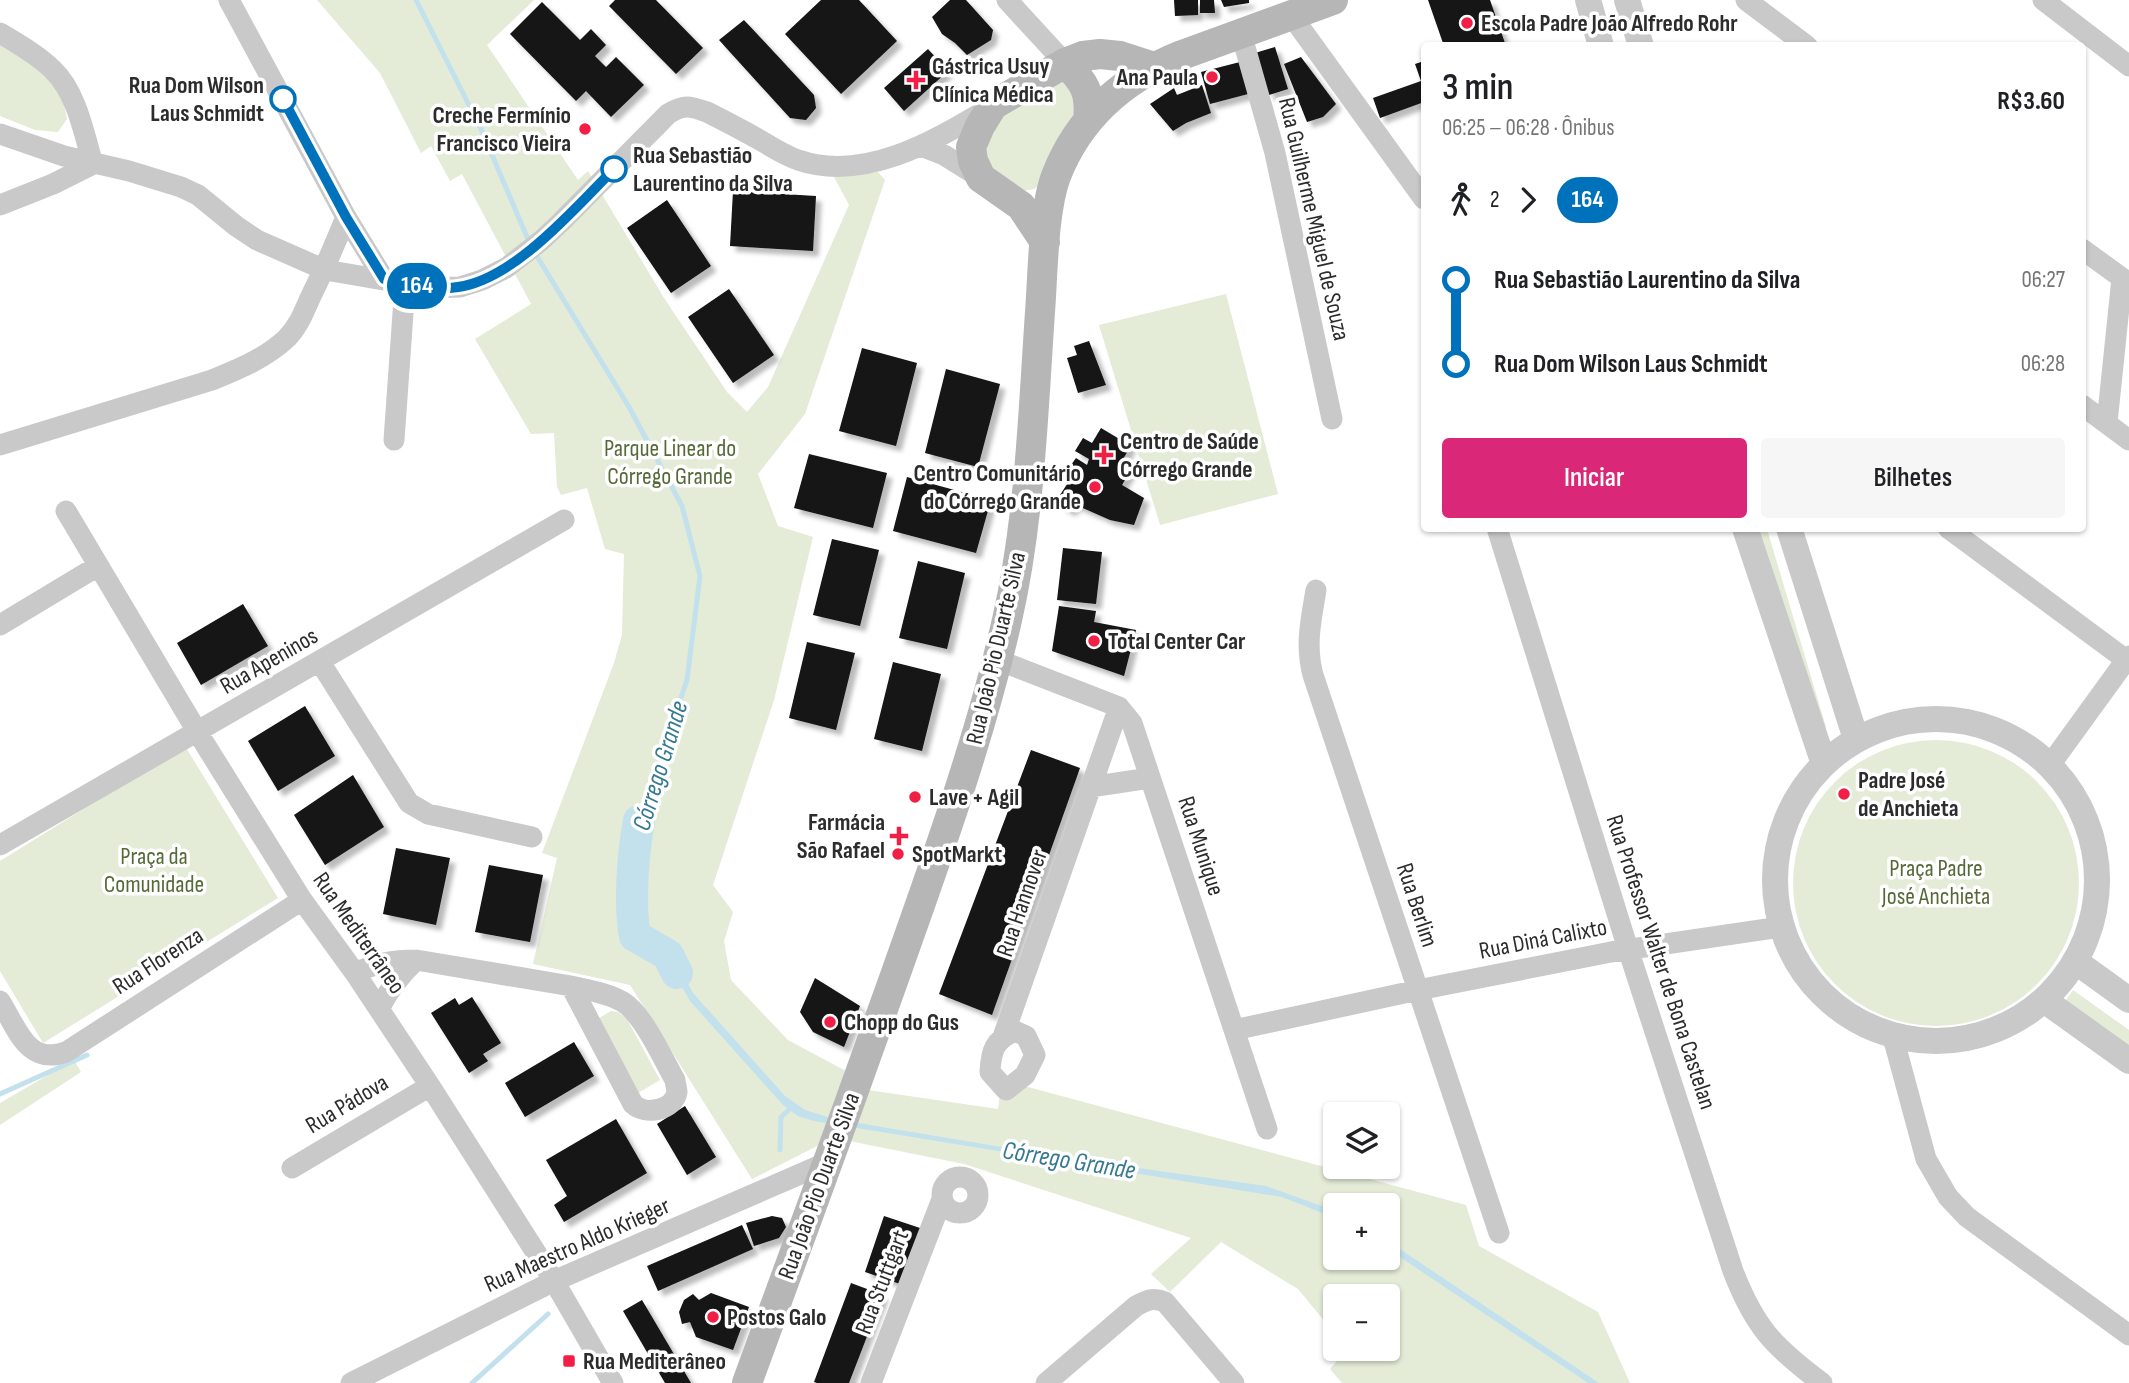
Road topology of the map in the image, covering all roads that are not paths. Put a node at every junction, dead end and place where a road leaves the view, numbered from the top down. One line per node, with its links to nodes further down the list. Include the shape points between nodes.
1 (229, 0): 27 (street)
2 (1007, 0): 14 (street)
3 (1334, 0): 8 (main road, Rua João Pio Duarte Silva)
4 (1588, 0): 11 (street)
5 (1627, 0): 12 (street)
6 (1746, 0): 13 (street)
7 (2043, 0): 15 (street)
8 (1298, 9): 10 (main road, Rua João Pio Duarte Silva); 24 (street)
9 (0, 33): 21 (street, via 56,72 69,91)
10 (1241, 33): 16 (main road, Rua João Pio Duarte Silva); 34 (street, Rua Guilherme Miguel de Souza, via 1275,153)
11 (1600, 42)
12 (1640, 42)
13 (1802, 42)
14 (1065, 62): 16 (main road, via 1100,54); 17 (main road); 18 (main road, via 1085,86 1090,102)
15 (2129, 66)
16 (1154, 67): 18 (main road, Rua João Pio Duarte Silva, via 1107,100)
17 (993, 105): 20 (street); 22 (main road, via 971,147)
18 (1088, 121): 23 (main road, Rua João Pio Duarte Silva, via 1067,152)
19 (0, 134): 21 (street)
20 (920, 146): 22 (street); 32 (street, via 860,165 831,166 798,160 708,111 679,107 542,240 506,268 460,287)
21 (93, 164): 26 (street); 30 (street, via 181,187 257,240)
22 (981, 178): 25 (main road)
23 (1054, 183): 25 (main road, via 1026,198); 28 (main road, Rua João Pio Duarte Silva)
24 (1421, 194)
25 (1009, 197): 28 (main road, via 1021,206)
26 (0, 205)
27 (346, 217): 30 (street); 32 (street)
28 (1045, 242): 48 (main road, Rua João Pio Duarte Silva, via 1023,525)
29 (2086, 250): 31 (street)
30 (325, 270): 32 (street); 38 (street, via 299,324 277,346 243,368)
31 (2126, 273): 35 (street)
32 (394, 282): 36 (street)
33 (2086, 408): 35 (street)
34 (1332, 419)
35 (2107, 424): 37 (street)
36 (394, 440)
37 (2129, 440)
38 (0, 445)
39 (66, 511): 45 (street, Rua Mediterrâneo)
40 (564, 520): 50 (street, Rua Apeninos)
41 (1498, 532): 62 (street, Rua Professor Walter de Bona Castelan)
42 (1746, 532): 54 (street)
43 (1790, 532): 53 (street)
44 (1953, 532): 49 (street)
45 (98, 566): 47 (street); 52 (street, Rua Mediterrâneo)
46 (1316, 590): 67 (street, Rua Berlim, via 1309,658)
47 (0, 625)
48 (998, 660): 51 (street); 78 (main road, Rua João Pio Duarte Silva, via 950,821)
49 (2128, 660): 55 (street)
50 (320, 662): 52 (street, Rua Apeninos); 58 (street, via 409,803 429,814)
51 (1119, 707): 56 (street, Rua Munique, via 1132,723); 57 (street, Rua Hannover)
52 (198, 733): 59 (street, Rua Apeninos); 60 (street, Rua Mediterrâneo)
53 (1856, 739): 54 (street); 55 (street, via 1895,723 1937,718 1978,724 2017,740)
54 (1824, 764): 61 (street, via 1796,799 1779,839 1774,883)
55 (2050, 765): 64 (street, via 2076,799 2092,838 2097,879 2092,921)
56 (1150, 778): 57 (street); 72 (street, Rua Munique)
57 (1090, 787): 73 (street, Rua Hannover)
58 (532, 837)
59 (0, 845)
60 (302, 900): 65 (street, Rua Mediterrâneo); 70 (street, Rua Florenza, via 55,1056 29,1048)
61 (1781, 927): 62 (street, Rua Diná Calixto); 74 (street, via 1797,964 1823,996 1856,1021)
62 (1628, 949): 67 (street, Rua Diná Calixto); 90 (street, Rua Professor Walter de Bona Castelan, via 1745,1302 1763,1332)
63 (416, 960): 65 (street, via 384,962); 66 (street); 71 (street, via 388,990)
64 (2076, 961): 68 (street); 69 (street)
65 (355, 972): 71 (street, Rua Mediterrâneo)
66 (570, 986): 66 (street, via 633,1104 647,1112 674,1100 675,1080 638,1015 624,1002)
67 (1418, 990): 72 (street, Rua Diná Calixto); 81 (street, Rua Berlim)
68 (2044, 1000): 74 (street, via 1999,1029 1947,1042); 75 (street)
69 (2129, 1000)
70 (0, 1001)
71 (379, 1009): 76 (street, Rua Mediterrâneo)
72 (1234, 1030): 77 (street, Rua Munique)
73 (1003, 1037)
74 (1894, 1037): 83 (street, via 1926,1159 1948,1197 1967,1217)
75 (2129, 1061)
76 (430, 1086): 79 (street, Rua Pádova); 82 (street, Rua Mediterrâneo)
77 (1267, 1129)
78 (833, 1149): 82 (street, Rua Maestro Aldo Krieger); 86 (main road, Rua João Pio Duarte Silva)
79 (292, 1168)
80 (942, 1199): 87 (street, Rua Stuttgart)
81 (1499, 1233)
82 (554, 1281): 84 (street, Rua Maestro Aldo Krieger); 85 (street, Rua Mediterrâneo)
83 (2129, 1335)
84 (351, 1383)
85 (613, 1383)
86 (747, 1383)
87 (871, 1383)
88 (1046, 1383): 89 (street, via 1136,1306 1156,1298 1165,1302)
89 (1234, 1383)
90 (1822, 1383)

